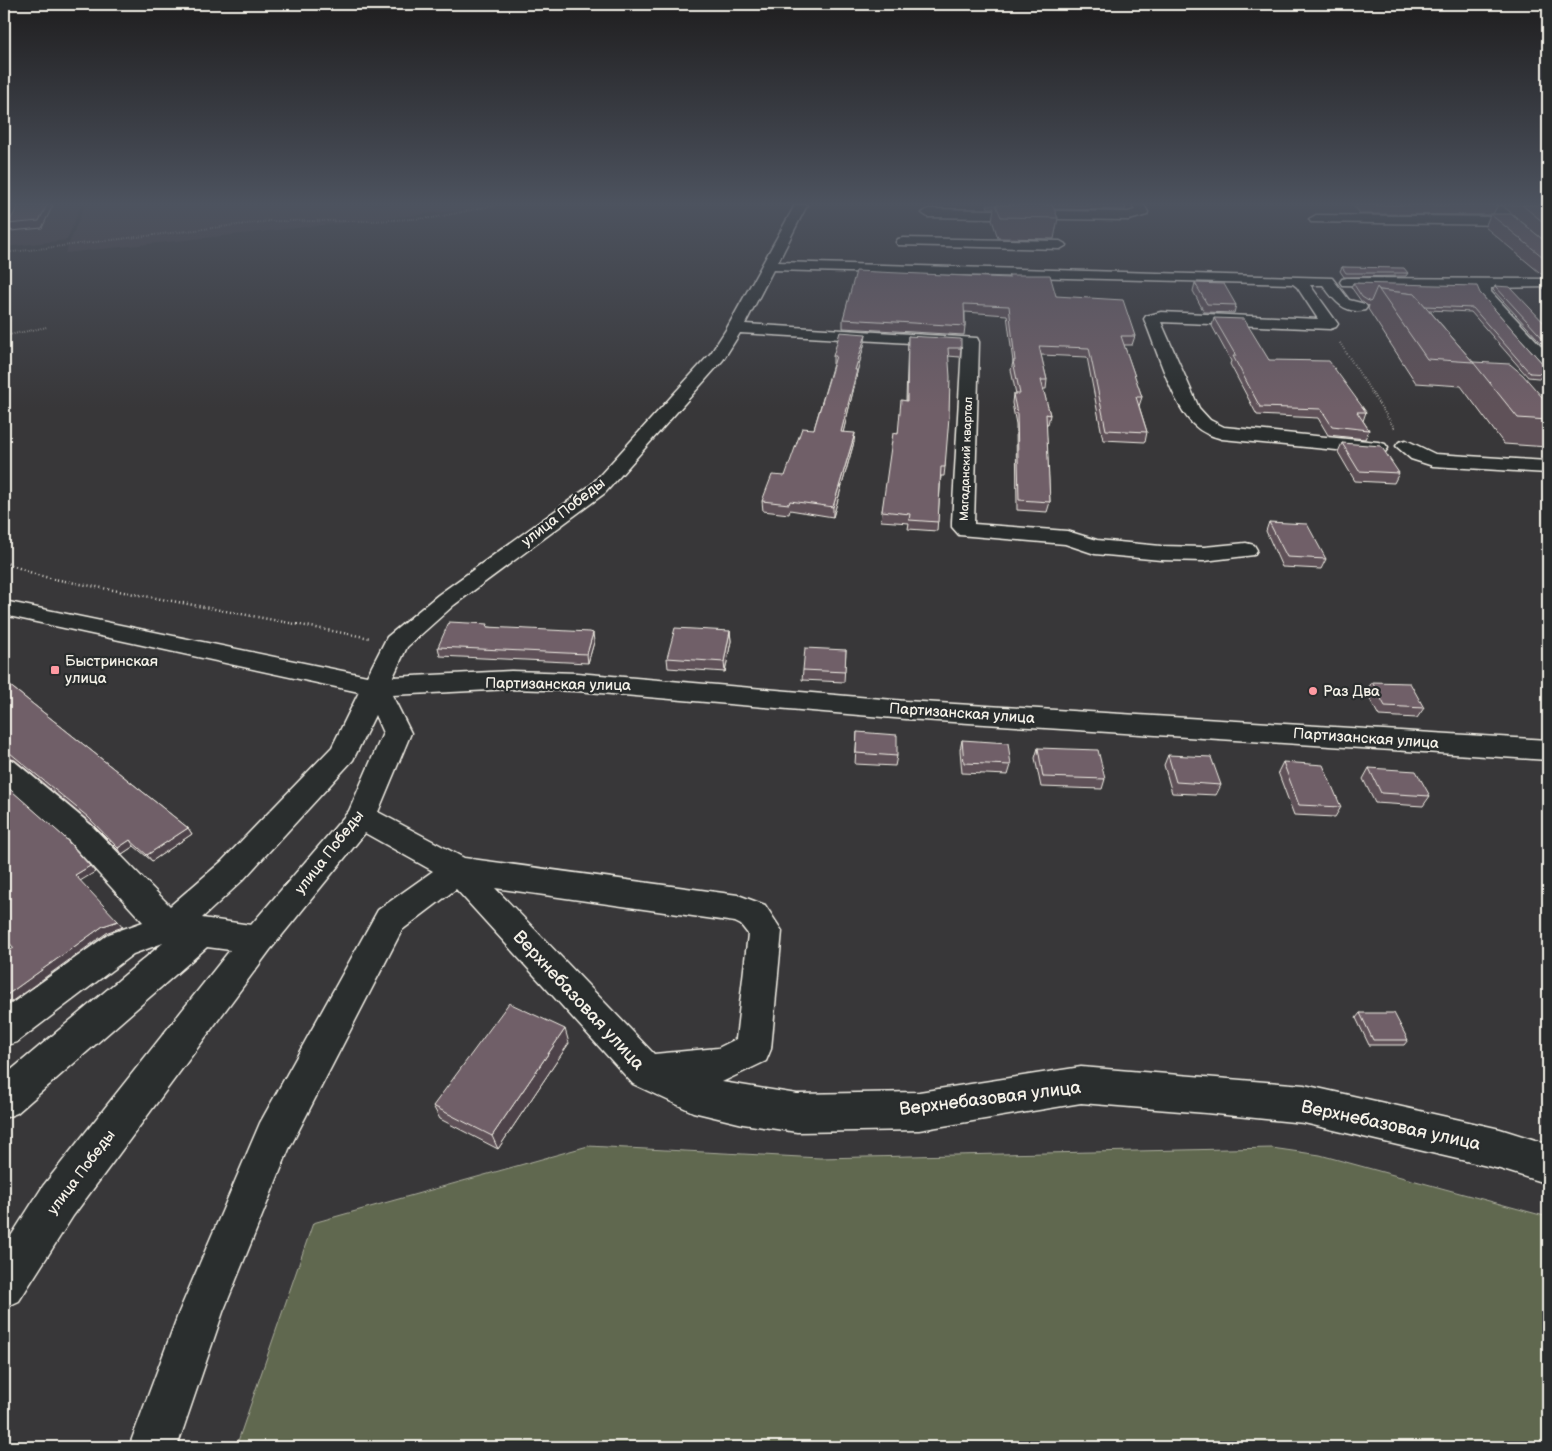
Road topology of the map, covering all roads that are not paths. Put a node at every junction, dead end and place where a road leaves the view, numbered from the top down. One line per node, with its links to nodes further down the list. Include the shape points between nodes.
1 (764, 273): 8 (street, улица Победы)
2 (1021, 273): 3 (street)
3 (1296, 280): 7 (street, via 1327,281 1344,303); 11 (street, via 1330,324 1152,319 1190,409 1198,420 1222,433)
4 (1347, 282): 6 (street)
5 (1548, 283): 6 (street)
6 (1483, 284): 9 (street, via 1484,293)
7 (1359, 307)
8 (735, 328): 13 (street, Магаданский квартал, via 972,334 964,522 967,530 1067,538 1095,547 1161,553 1204,554); 15 (street, улица Победы, via 717,356 598,489 446,600 396,643)
9 (1548, 363)
10 (1406, 446): 12 (street, via 1418,455 1434,460)
11 (1378, 448)
12 (1548, 467)
13 (1246, 550)
14 (4, 608): 15 (street, Партизанская улица)
15 (375, 686): 16 (street, Партизанская улица, via 511,680 577,682 906,710); 18 (street, улица Победы, via 397,733); 20 (street, via 343,754 232,871)
16 (1548, 750)
17 (4, 768): 20 (street)
18 (361, 817): 19 (street); 21 (street, улица Победы)
19 (458, 870): 23 (street, Верхнебазовая улица); 23 (street, via 738,909 752,915 765,931 753,1049 721,1065); 27 (street, via 390,920 274,1137 201,1312)
20 (184, 929): 21 (street); 22 (street, via 121,944); 24 (street)
21 (258, 940): 26 (street, улица Победы, via 58,1201)
22 (4, 1030)
23 (646, 1072): 25 (street, Верхнебазовая улица, via 693,1094 796,1113 919,1111 1081,1085 1304,1104 1500,1149)
24 (4, 1100)
25 (1548, 1164)
26 (4, 1286)
27 (153, 1447)

